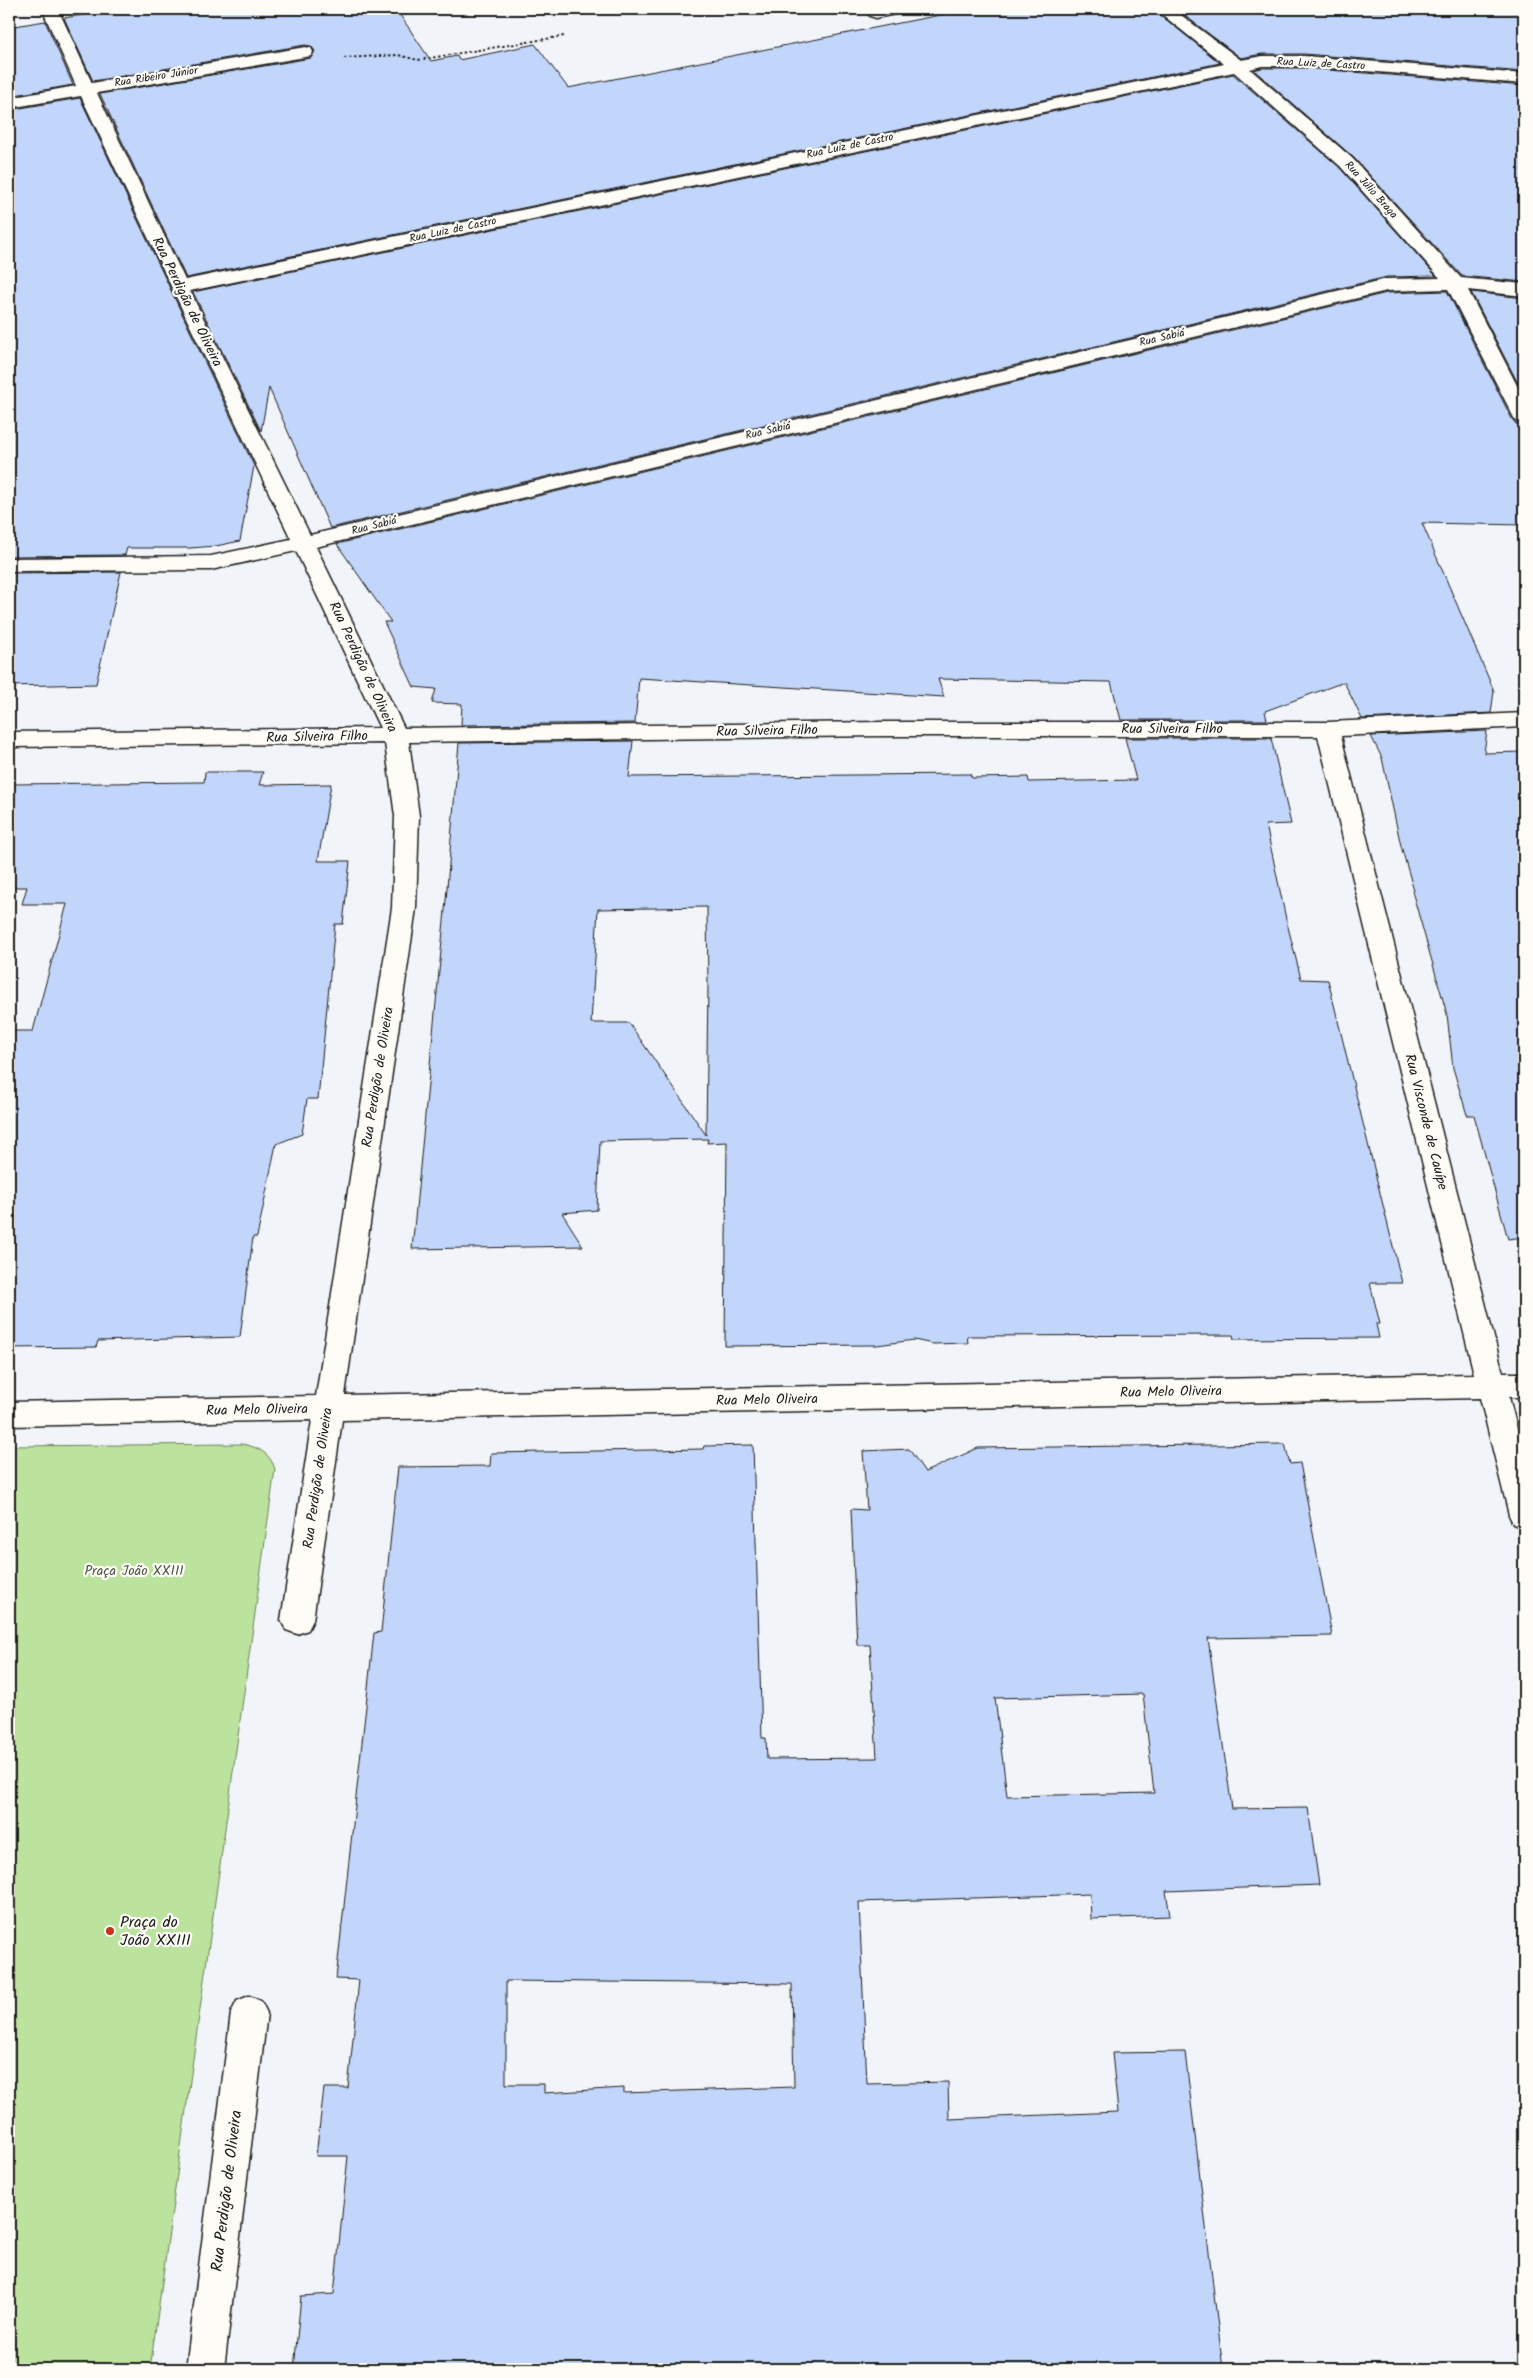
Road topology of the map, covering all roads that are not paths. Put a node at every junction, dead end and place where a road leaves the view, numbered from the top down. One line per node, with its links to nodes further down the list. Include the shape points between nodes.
1 (50, 9): 8 (street, Rua Perdigão de Oliveira)
2 (899, 9): 4 (street)
3 (1163, 9): 6 (street, Rua Júlio Braga)
4 (876, 13)
5 (305, 52): 8 (street, Rua Ribeiro Júnior)
6 (1236, 65): 7 (street, Rua Luiz de Castro, via 1304,61); 10 (street, Rua Júlio Braga, via 1346,162); 11 (street, Rua Luiz de Castro)
7 (1524, 79)
8 (86, 88): 9 (street, Rua Ribeiro Júnior); 11 (street, Rua Perdigão de Oliveira)
9 (9, 103)
10 (1455, 283): 12 (street, Rua Sabiá); 13 (street, Rua Júlio Braga); 14 (street, Rua Sabiá, via 1387,285)
11 (180, 287): 14 (street, Rua Perdigão de Oliveira)
12 (1524, 290)
13 (1524, 418)
14 (304, 544): 15 (street, Rua Sabiá, via 211,563); 18 (street, Rua Perdigão de Oliveira)
15 (9, 565)
16 (1524, 720): 17 (street, Rua Silveira Filho)
17 (1328, 729): 18 (street, Rua Silveira Filho, via 882,729); 20 (street, Rua Visconde de Cauípe)
18 (396, 736): 19 (street, Rua Silveira Filho); 22 (street, Rua Perdigão de Oliveira, via 407,816 404,908)
19 (9, 740)
20 (1492, 1385): 21 (street, Rua Melo Oliveira); 22 (street, Rua Melo Oliveira); 24 (street, Rua Visconde de Cauípe)
21 (1524, 1385)
22 (328, 1409): 23 (street, Rua Melo Oliveira); 25 (street, Rua Perdigão de Oliveira)
23 (9, 1414)
24 (1524, 1515)
25 (297, 1620)
26 (249, 2013): 27 (street, Rua Perdigão de Oliveira)
27 (205, 2369)

